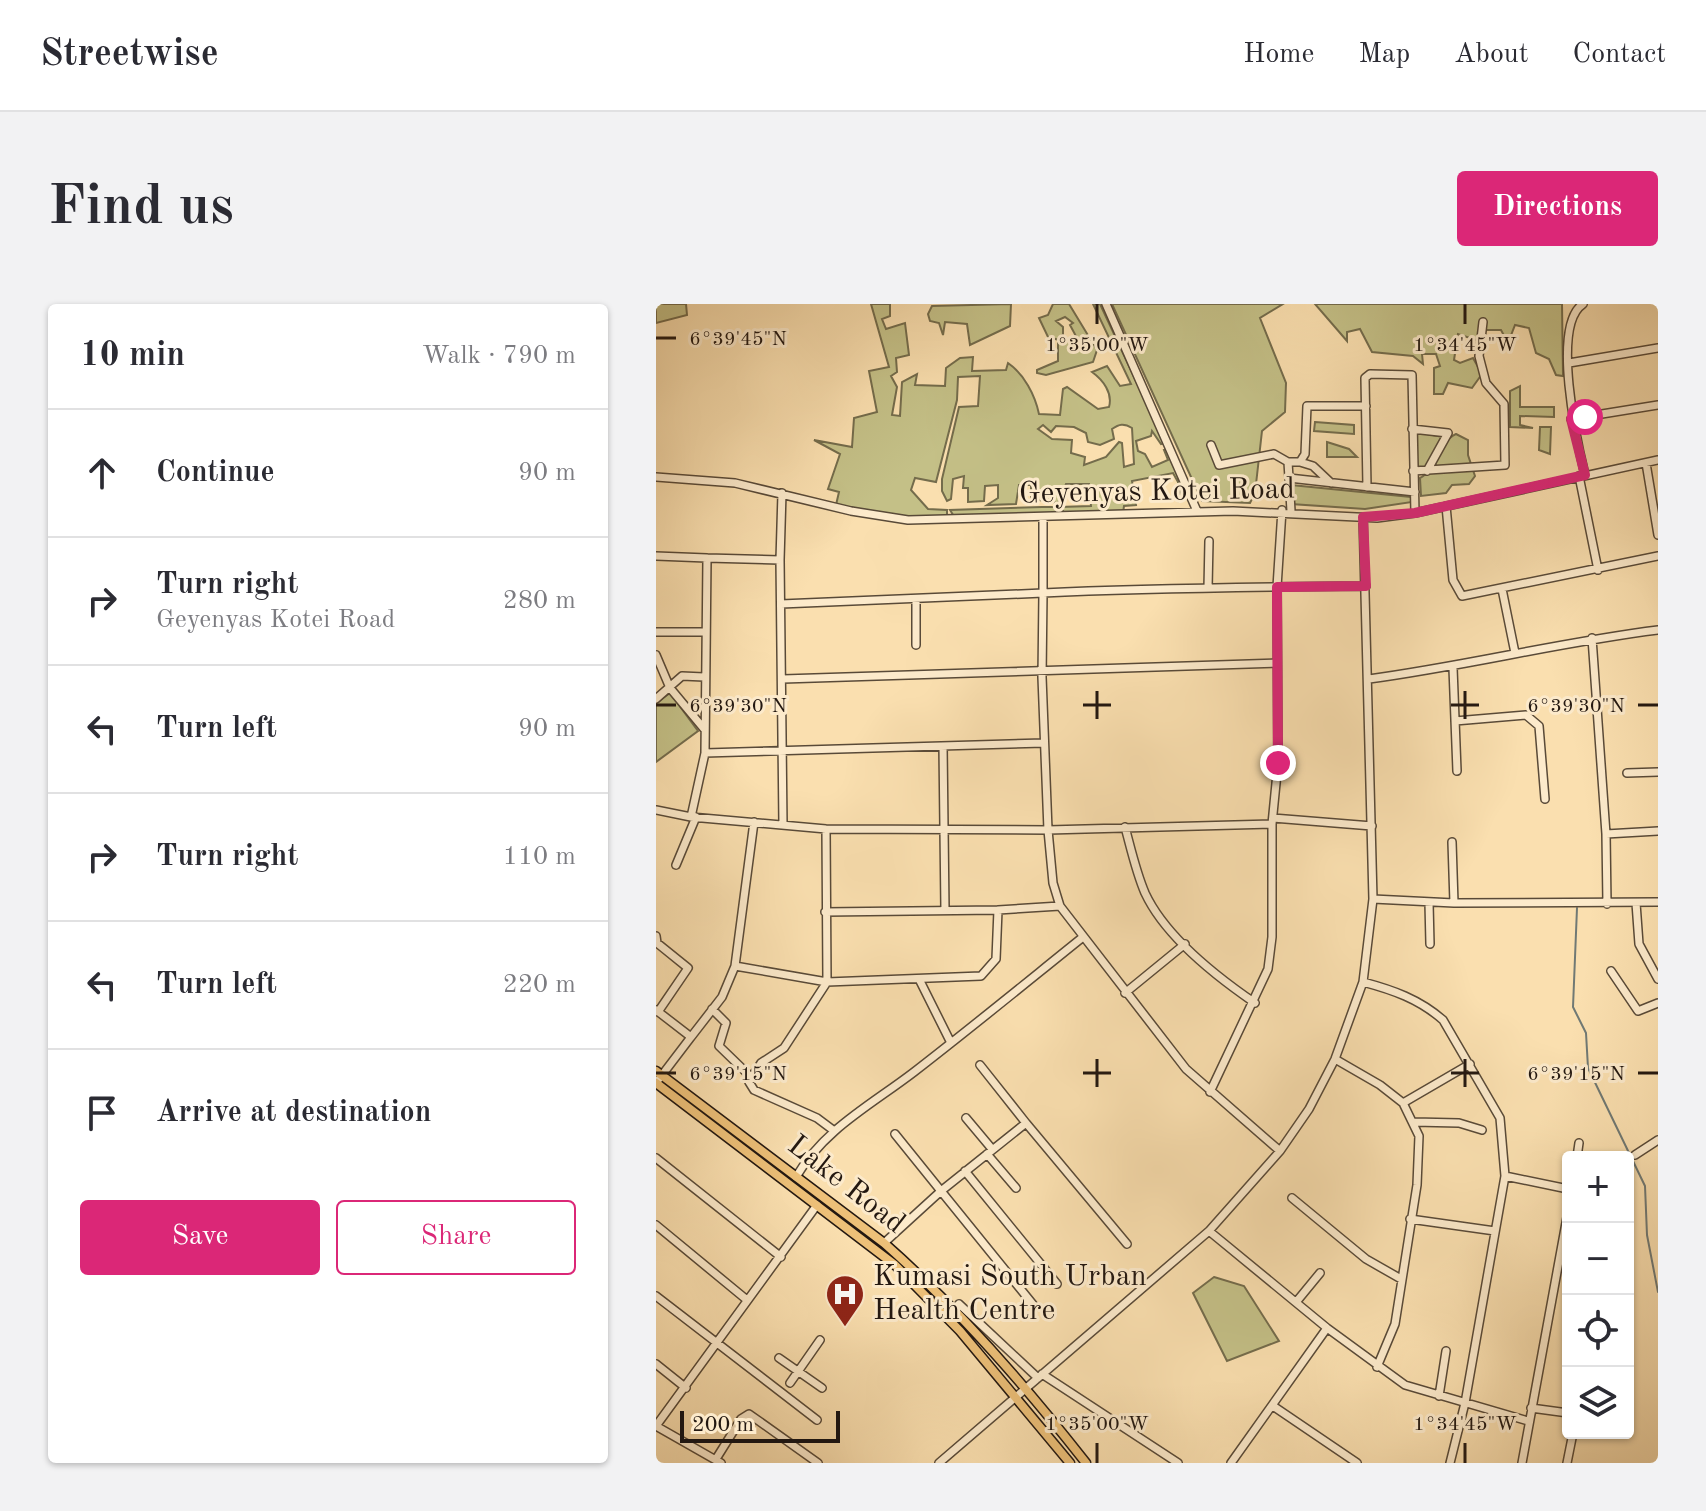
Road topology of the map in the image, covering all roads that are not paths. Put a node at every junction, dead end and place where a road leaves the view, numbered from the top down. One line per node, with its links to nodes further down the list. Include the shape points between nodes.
1 (1106, 304): 26 (street)
2 (1583, 304): 5 (street, via 1572,318)
3 (1483, 322): 16 (street, via 1479,356 1486,383 1504,404 1506,463)
4 (1658, 348): 5 (street)
5 (1569, 363): 8 (street)
6 (1658, 405): 8 (street)
7 (1366, 406): 9 (street, via 1367,375 1412,375); 13 (street, via 1307,406); 21 (street)
8 (1571, 419): 17 (street)
9 (1412, 429): 15 (street); 16 (street, via 1448,433)
10 (1211, 445): 12 (street, via 1219,465 1262,454)
11 (1658, 460): 14 (street, Geyenyas Kotei Road)
12 (1288, 462): 13 (street); 19 (street)
13 (1300, 462): 20 (street)
14 (1646, 463): 17 (street, Geyenyas Kotei Road); 31 (street)
15 (1413, 471): 16 (street); 22 (street)
16 (1427, 471)
17 (1582, 475): 24 (street, Geyenyas Kotei Road); 37 (street)
18 (656, 477): 23 (street, Geyenyas Kotei Road, via 715,480)
19 (1289, 478): 20 (street); 27 (street)
20 (1332, 483): 21 (street)
21 (1367, 487): 22 (street)
22 (1415, 492): 28 (street)
23 (782, 493): 29 (street, Geyenyas Kotei Road, via 896,519); 36 (street)
24 (1446, 506): 28 (street, Geyenyas Kotei Road); 41 (street, via 1457,592 1462,596)
25 (1282, 510): 26 (street, Geyenyas Kotei Road); 27 (street, Geyenyas Kotei Road); 39 (street)
26 (1197, 511): 29 (street, Geyenyas Kotei Road)
27 (1291, 511): 30 (street, Geyenyas Kotei Road)
28 (1415, 513): 30 (street, Geyenyas Kotei Road)
29 (1043, 517): 42 (street)
30 (1363, 517): 38 (street)
31 (1658, 535)
32 (1209, 541): 40 (street)
33 (656, 556): 35 (street)
34 (1658, 556): 37 (street)
35 (707, 558): 36 (street); 47 (street)
36 (780, 560): 44 (street)
37 (1598, 570): 41 (street)
38 (1366, 586): 39 (street); 57 (street)
39 (1277, 587): 40 (street); 52 (street)
40 (1208, 588): 42 (street)
41 (1502, 589): 50 (street)
42 (1043, 593): 43 (street); 54 (street)
43 (916, 599): 44 (street); 49 (street)
44 (781, 604): 56 (street)
45 (1658, 630): 48 (street)
46 (656, 632): 47 (street)
47 (704, 632): 55 (street)
48 (1592, 638): 50 (street); 81 (street)
49 (916, 645)
50 (1515, 653): 53 (street)
51 (656, 655): 58 (street)
52 (1277, 663): 54 (street); 72 (street, via 1278,763)
53 (1453, 668): 57 (street); 60 (street)
54 (1042, 671): 56 (street); 62 (street)
55 (704, 677): 58 (street, via 682,676); 61 (street)
56 (783, 679): 65 (street)
57 (1369, 679): 75 (street)
58 (670, 688): 59 (street); 61 (street)
59 (656, 699)
60 (1455, 721): 66 (street); 69 (street, via 1526,715 1533,719 1539,726)
61 (705, 730): 64 (street)
62 (1044, 743): 63 (street); 79 (street)
63 (943, 746): 65 (street); 77 (street)
64 (705, 753): 65 (street); 71 (street)
65 (785, 753): 74 (street)
66 (1457, 771)
67 (1658, 772): 68 (street)
68 (1627, 773)
69 (1545, 799)
70 (656, 810): 71 (street)
71 (694, 817): 73 (street); 83 (street)
72 (1272, 821): 75 (street); 76 (street); 105 (street, via 1271,951)
73 (754, 822): 74 (street); 98 (street)
74 (783, 825): 78 (street)
75 (1372, 826): 84 (street)
76 (1125, 827): 79 (street); 96 (street, via 1146,893)
77 (943, 828): 78 (street); 79 (street); 91 (street)
78 (826, 829): 93 (street)
79 (1048, 830): 90 (street)
80 (1658, 831): 81 (street)
81 (1606, 834): 89 (street)
82 (1452, 842): 87 (street)
83 (676, 865)
84 (1373, 899): 86 (street); 103 (street)
85 (1658, 902): 88 (street)
86 (1429, 903): 87 (street); 97 (street)
87 (1454, 903): 89 (street)
88 (1636, 903): 89 (street); 100 (street, via 1639,944)
89 (1607, 904)
90 (1060, 906): 92 (street); 95 (street)
91 (945, 910): 92 (street); 93 (street)
92 (998, 910): 101 (street, via 998,951 987,973)
93 (825, 912): 102 (street)
94 (656, 936): 108 (street, via 657,943 688,968)
95 (1083, 937): 104 (street); 110 (street)
96 (1185, 944): 104 (street); 105 (street)
97 (1430, 944)
98 (735, 966): 102 (street); 107 (street)
99 (1611, 971): 106 (street, via 1638,1011)
100 (1658, 979)
101 (920, 981): 102 (street); 110 (street)
102 (827, 982): 115 (street, via 784,1048)
103 (1363, 982): 111 (street); 112 (street, via 1430,1008)
104 (1125, 993): 117 (street)
105 (1255, 1003): 117 (street)
106 (1658, 1003)
107 (712, 1009): 109 (street); 115 (street, via 726,1023 719,1046)
108 (657, 1011): 109 (street)
109 (691, 1037): 114 (street)
110 (951, 1043): 122 (street)
111 (1335, 1059): 118 (street); 127 (street)
112 (1470, 1064): 118 (street); 133 (street, via 1502,1125)
113 (980, 1065): 121 (street)
114 (659, 1073): 116 (street); 134 (main road, Lake Road)
115 (751, 1077): 122 (street, via 754,1090)
116 (656, 1083): 139 (main road, Lake Road)
117 (1210, 1092): 127 (street)
118 (1403, 1103): 120 (street)
119 (966, 1118): 129 (street)
120 (1414, 1122): 123 (street, via 1459,1123); 140 (street, via 1419,1157)
121 (1026, 1123): 129 (street); 146 (street)
122 (833, 1130): 134 (street)
123 (1482, 1130)
124 (895, 1134): 137 (street)
125 (1658, 1140): 130 (street)
126 (1579, 1143): 128 (street)
127 (1280, 1151): 143 (street)
128 (1578, 1151)
129 (989, 1152): 132 (street); 135 (street)
130 (1635, 1155)
131 (656, 1158): 147 (street)
132 (965, 1171): 137 (street); 150 (street)
133 (1505, 1176): 136 (street); 144 (street)
134 (796, 1177): 145 (main road, Lake Road)
135 (1016, 1188)
136 (1562, 1188)
137 (941, 1191): 145 (street); 155 (street)
138 (1292, 1198): 149 (street, via 1366,1259)
139 (817, 1205): 147 (street); 170 (main road, Lake Road, via 913,1282)
140 (1410, 1219): 144 (street); 149 (street)
141 (1566, 1223): 173 (street)
142 (656, 1225): 152 (street)
143 (1209, 1231): 153 (street); 164 (street)
144 (1495, 1231): 171 (street)
145 (884, 1243): 168 (main road, Lake Road)
146 (1127, 1244)
147 (781, 1257): 152 (street)
148 (1320, 1273): 153 (street)
149 (1401, 1279): 162 (street, via 1395,1324)
150 (1057, 1284)
151 (656, 1296): 158 (street)
152 (747, 1300): 158 (street)
153 (1297, 1301): 156 (street)
154 (959, 1304): 164 (street)
155 (1035, 1307)
156 (1327, 1328): 162 (street); 172 (street)
157 (820, 1340): 163 (street)
158 (716, 1345): 166 (street); 175 (street)
159 (1446, 1351): 169 (street)
160 (779, 1358): 163 (street)
161 (656, 1364): 166 (street)
162 (1377, 1367): 169 (street, via 1405,1385)
163 (799, 1370): 165 (street); 167 (street)
164 (1040, 1376): 168 (street); 184 (street)
165 (790, 1383)
166 (686, 1388): 177 (street)
167 (822, 1388)
168 (1026, 1388): 170 (street); 183 (main road, Lake Road)
169 (1439, 1396): 171 (street)
170 (1017, 1397): 181 (street); 182 (main road, Lake Road)
171 (1465, 1403): 176 (street); 187 (street)
172 (1273, 1406): 185 (street); 186 (street)
173 (1531, 1408): 174 (street); 176 (street)
174 (1562, 1412)
175 (817, 1420)
176 (1528, 1421): 188 (street)
177 (656, 1426): 179 (street)
178 (1572, 1439): 189 (street)
179 (719, 1461): 180 (street, via 741,1419 749,1414)
180 (818, 1463)
181 (939, 1463)
182 (1070, 1463)
183 (1086, 1463)
184 (1178, 1463)
185 (1231, 1463)
186 (1357, 1463)
187 (1450, 1463)
188 (1522, 1463)
189 (1567, 1463)

